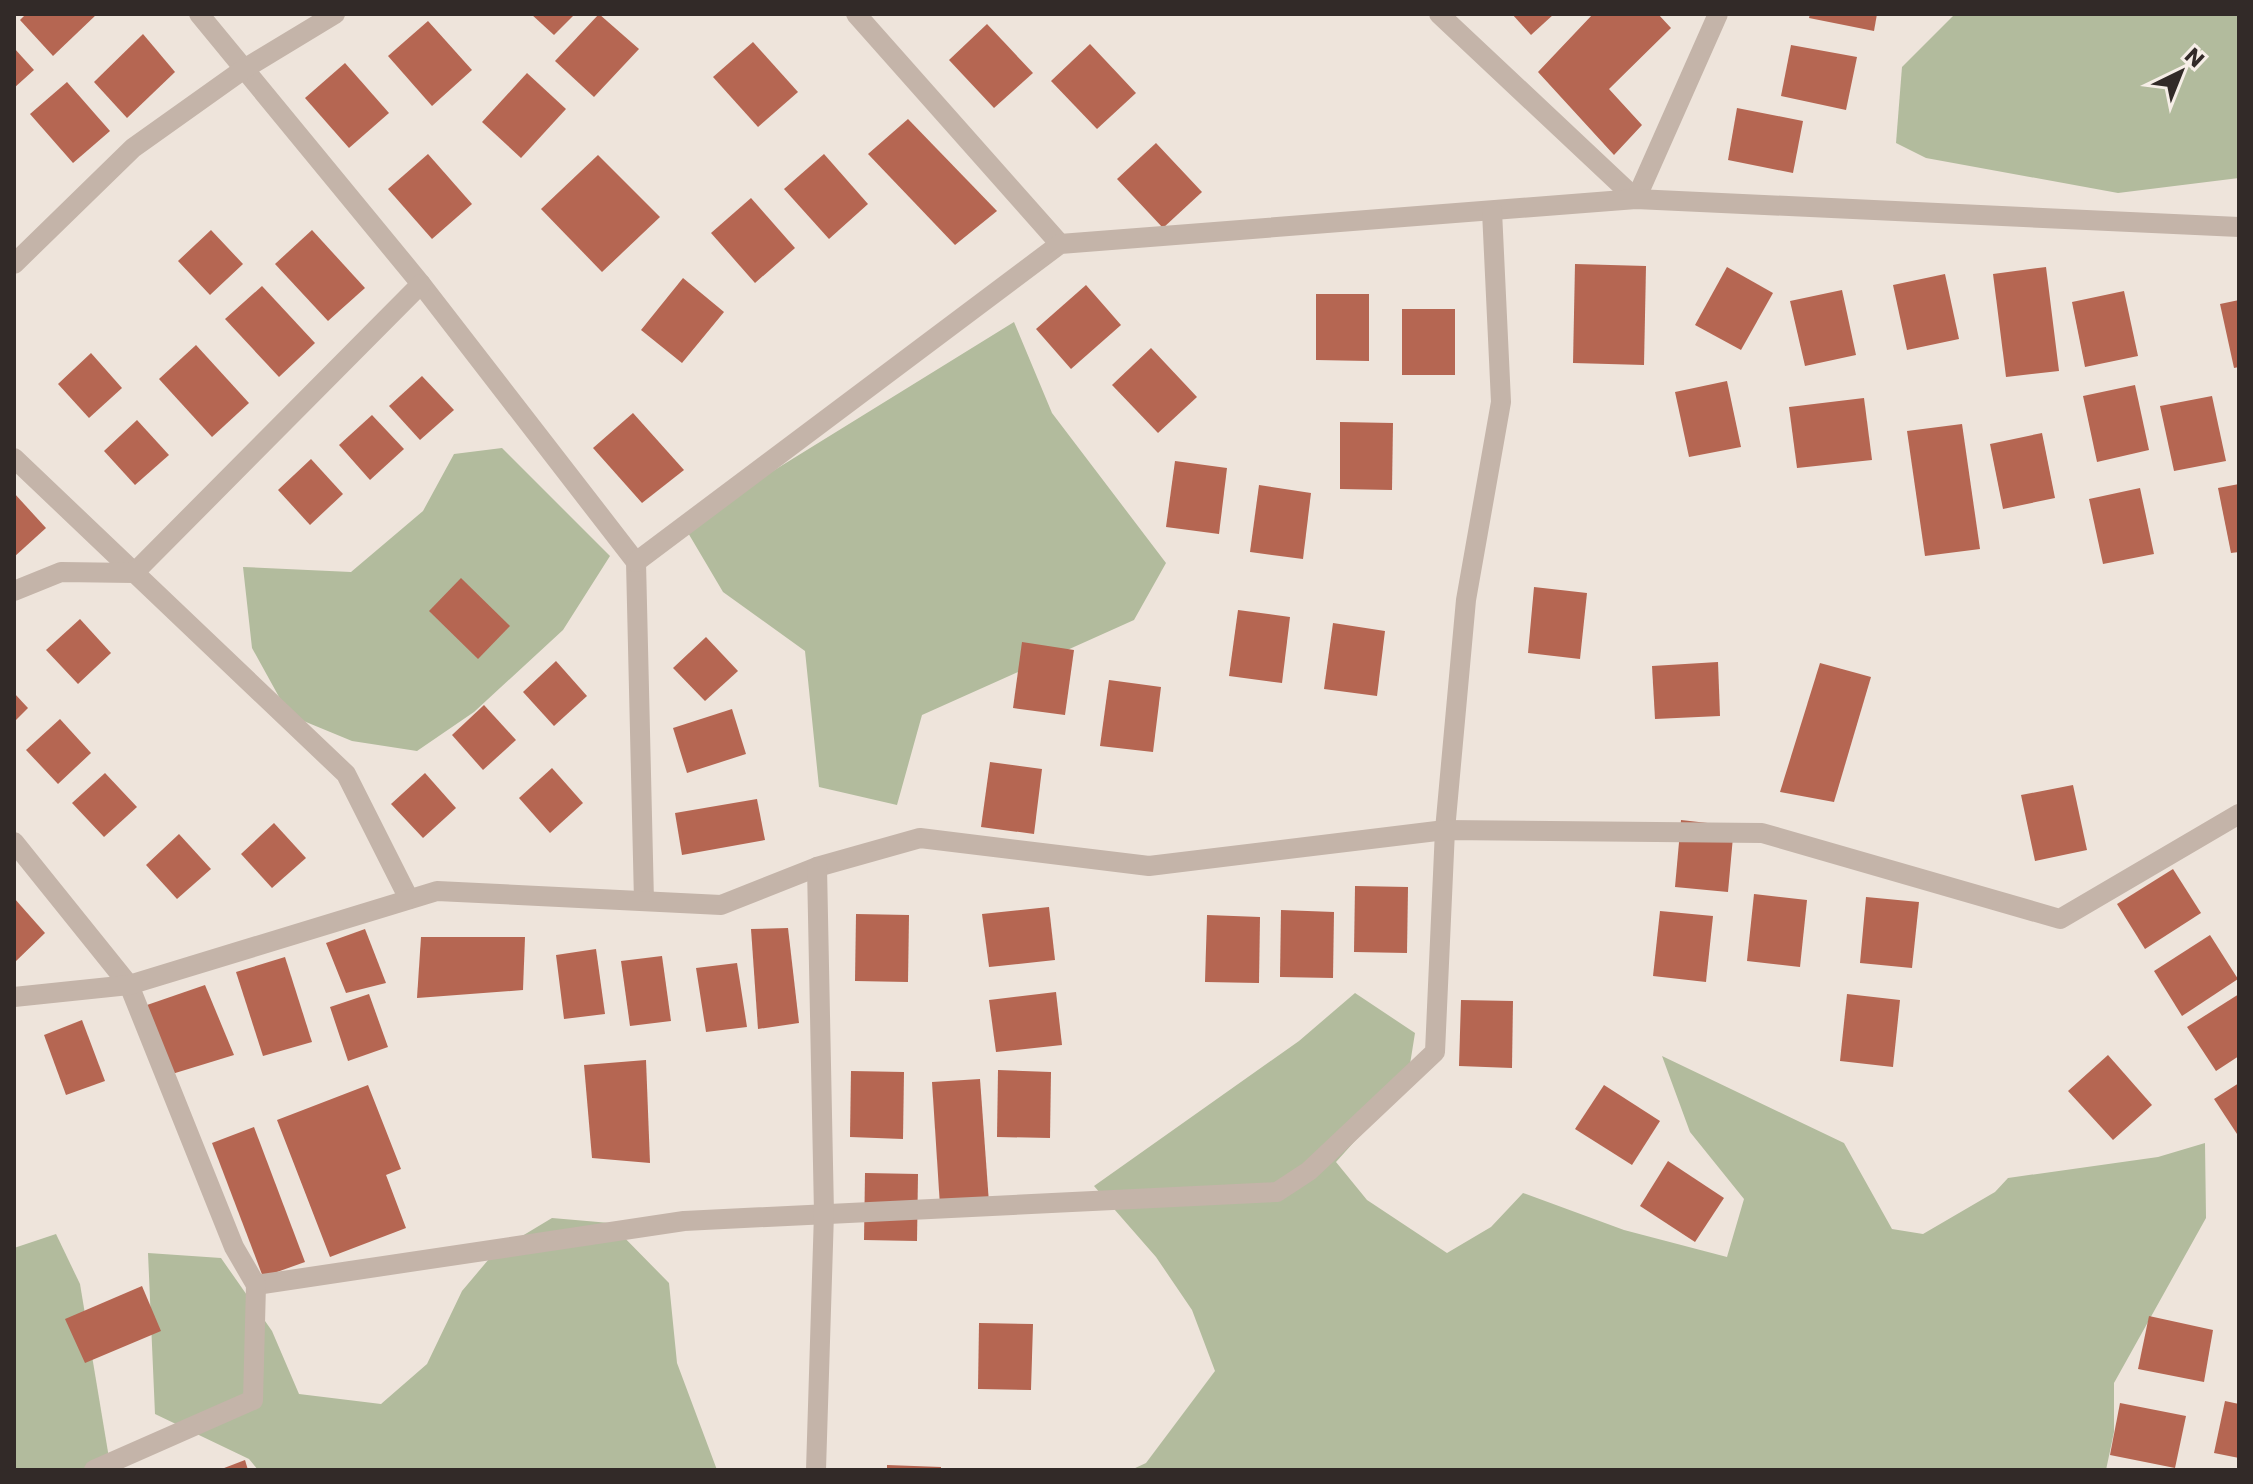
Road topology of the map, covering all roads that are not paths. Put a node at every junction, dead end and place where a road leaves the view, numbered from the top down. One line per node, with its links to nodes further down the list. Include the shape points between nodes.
1 (199, 14): 6 (street)
2 (335, 14): 6 (street)
3 (856, 14): 10 (street)
4 (1439, 14): 7 (street)
5 (1718, 14): 7 (street)
6 (244, 69): 11 (street, via 133,148); 12 (street)
7 (1636, 199): 8 (street); 9 (street)
8 (1492, 211): 10 (street); 18 (street, via 1501,402 1466,600)
9 (2239, 227)
10 (1060, 244): 14 (street)
11 (14, 264)
12 (421, 284): 14 (street); 15 (street)
13 (14, 458): 15 (street)
14 (636, 562): 22 (street)
15 (134, 573): 16 (street, via 61,572); 21 (street, via 346,774)
16 (14, 591)
17 (2239, 814): 18 (street, via 2060,919 1762,833)
18 (1445, 830): 20 (street, via 1149,866 920,838); 25 (street, via 1435,1052 1309,1171 1277,1192)
19 (14, 842): 23 (street)
20 (817, 867): 22 (street, via 721,905); 25 (street)
21 (409, 899): 22 (street, via 437,891); 23 (street)
22 (644, 901)
23 (129, 985): 24 (street); 26 (street, via 234,1247)
24 (14, 997)
25 (824, 1213): 26 (street, via 684,1221); 28 (street)
26 (256, 1285): 27 (street, via 253,1400)
27 (94, 1470)
28 (816, 1470)

